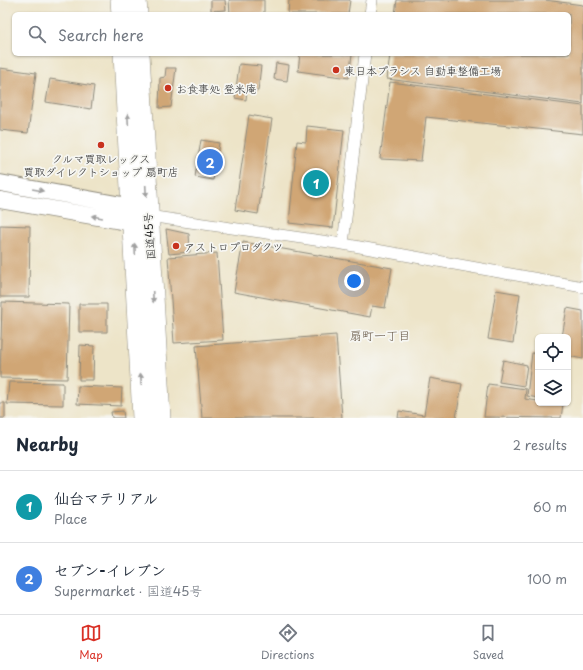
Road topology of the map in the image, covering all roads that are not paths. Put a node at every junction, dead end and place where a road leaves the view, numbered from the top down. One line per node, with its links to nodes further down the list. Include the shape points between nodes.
1 (121, 0): 4 (highway)
2 (136, 0): 5 (highway)
3 (372, 0): 6 (street)
4 (122, 12)
5 (137, 12)
6 (370, 12)
7 (124, 56): 12 (highway, 国道45号, one-way to 7)
8 (139, 56): 12 (highway, 国道45号, one-way to 12)
9 (366, 56): 13 (street)
10 (0, 183): 12 (street, one-way to 12)
11 (0, 200): 12 (street, one-way to 11)
12 (138, 215): 13 (street); 15 (highway, 国道45号, one-way to 12); 16 (highway, 国道45号, one-way to 16)
13 (343, 244): 14 (street)
14 (583, 287)
15 (143, 418)
16 (160, 418)

